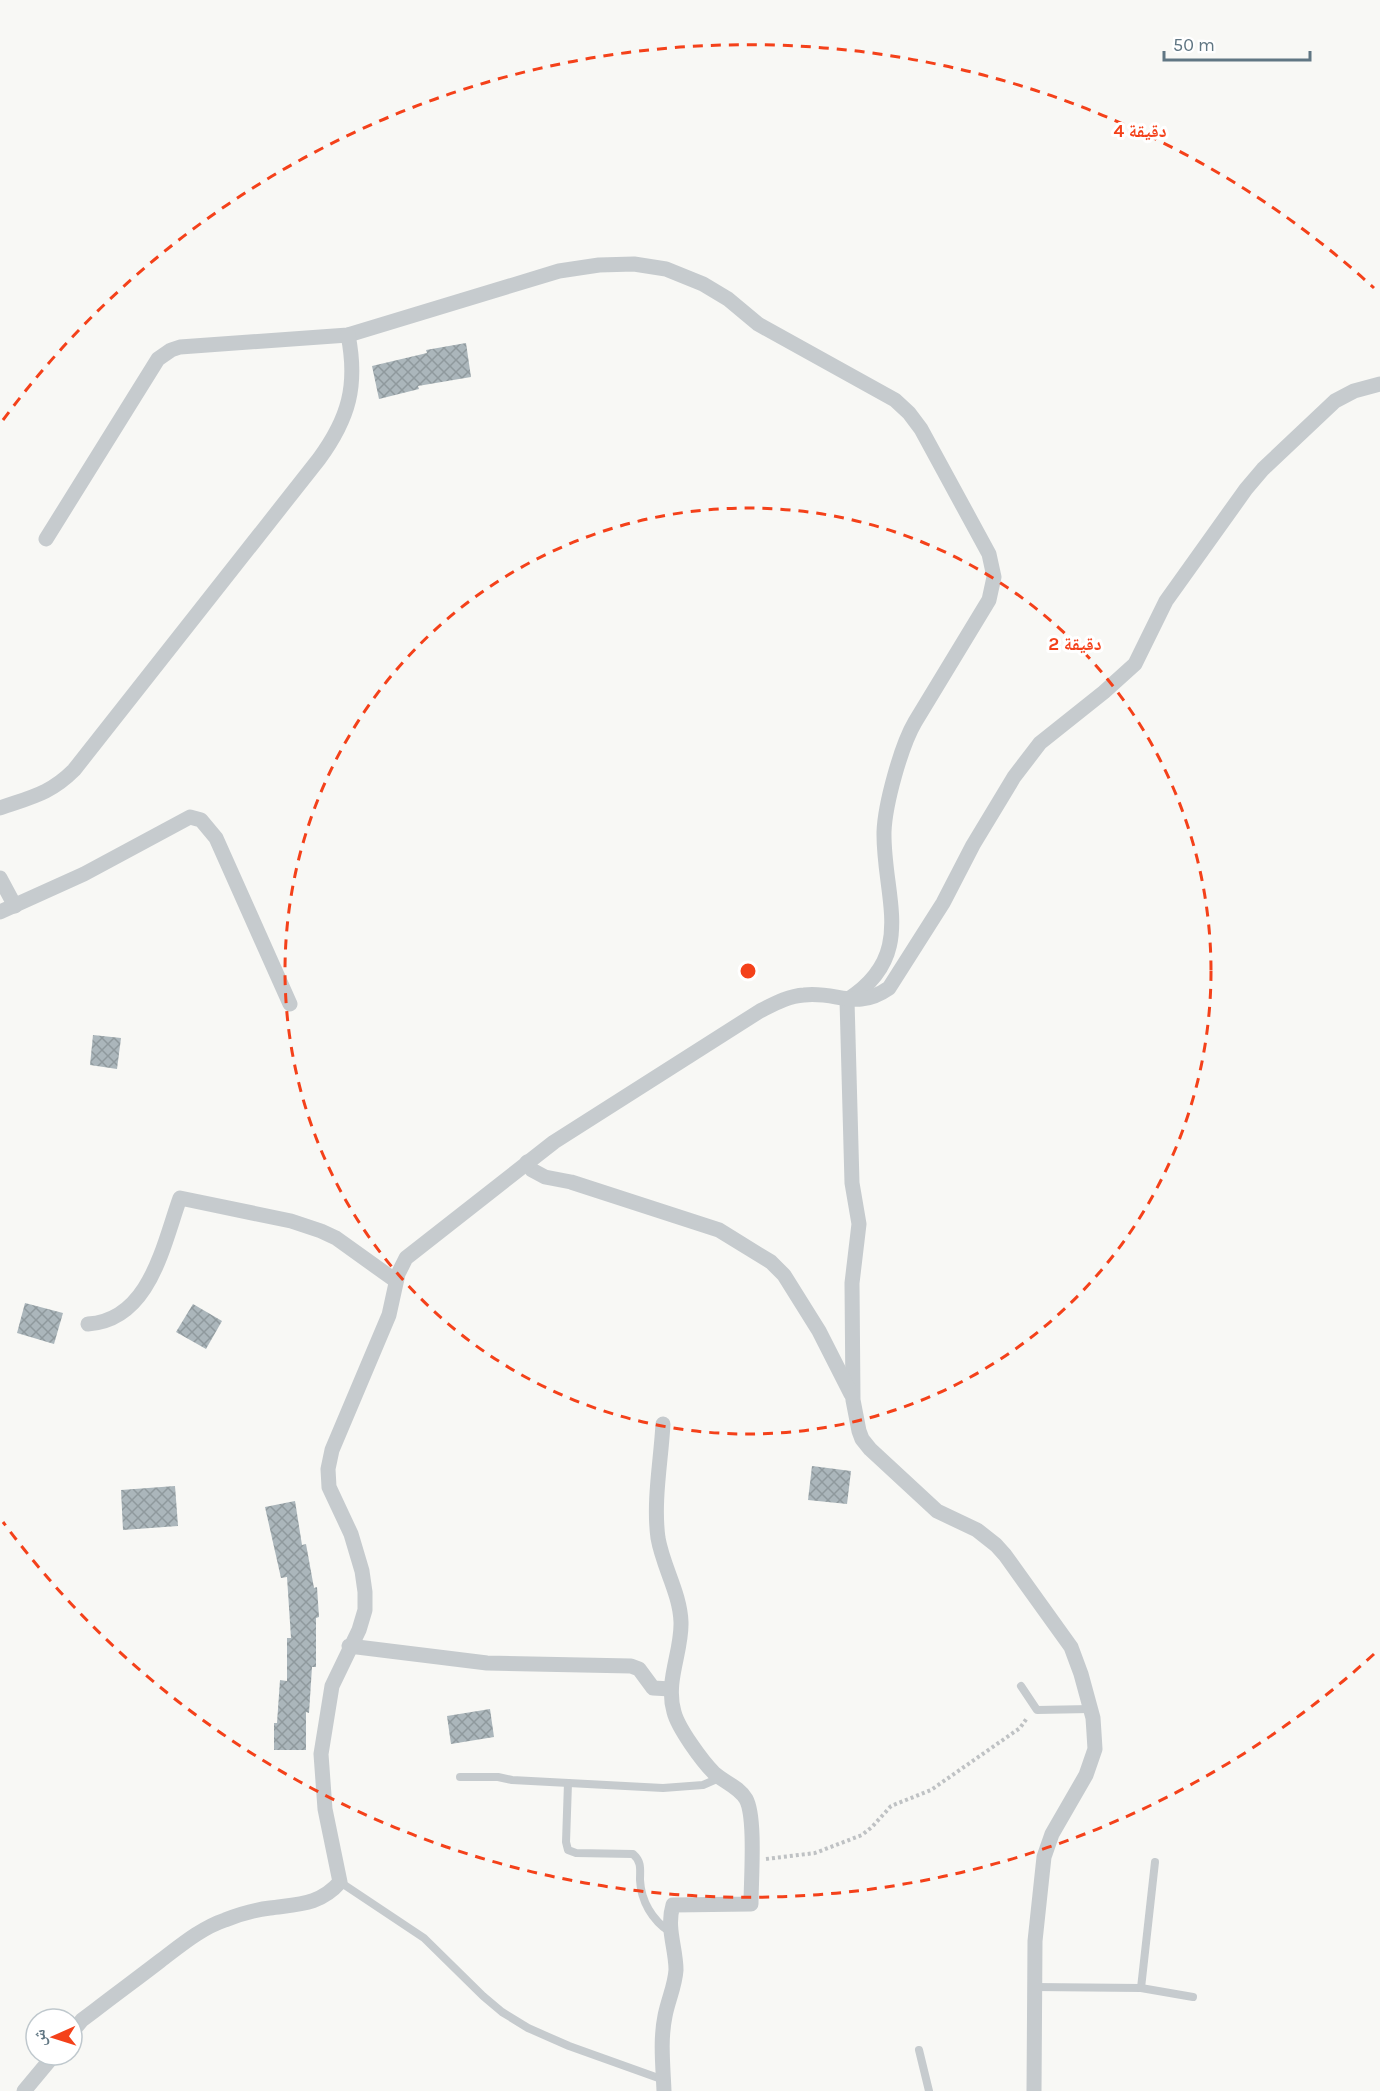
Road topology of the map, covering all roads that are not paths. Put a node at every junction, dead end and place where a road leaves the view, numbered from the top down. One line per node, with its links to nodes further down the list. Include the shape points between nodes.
1 (348, 335): 3 (street, via 180,347 165,354 158,359); 4 (street, via 353,369 350,400 339,429 319,459 74,770 42,794); 8 (street, via 559,271 634,264 666,269 703,284 769,330 895,400 915,420 989,554 994,577 988,600 904,743 885,819 893,919 890,944 874,980)
2 (1380, 384): 8 (street, via 1335,401 1263,469 1166,601 1135,664 1040,743 1014,777 944,903 889,988 864,1000)
3 (46, 539)
4 (0, 808)
5 (0, 878): 6 (street)
6 (15, 906): 7 (street); 9 (street, via 190,817 201,820 216,838)
7 (0, 912)
8 (848, 1000): 10 (street, via 822,994 781,1000); 13 (street, via 852,1183 859,1224 852,1283)
9 (290, 1004)
10 (527, 1162): 11 (street, via 406,1258); 13 (street, via 545,1177 719,1230 771,1262 784,1275 819,1331)
11 (396, 1281): 12 (street, via 336,1238 313,1228 180,1198 157,1265 139,1298 111,1320); 15 (street, via 389,1315 332,1450 328,1469 328,1486 351,1534 365,1592 365,1610)
12 (88, 1324)
13 (853, 1400): 18 (street, via 862,1440 870,1449 938,1511 977,1530 1005,1555 1071,1647)
14 (663, 1424): 17 (street, via 658,1535 678,1601 681,1625)
15 (350, 1646): 17 (street, via 487,1663 632,1666 639,1669 652,1688); 23 (street, via 332,1686 321,1754 325,1809)
16 (1021, 1686): 18 (lane, via 1037,1710)
17 (671, 1689): 20 (street, via 679,1724)
18 (1090, 1709): 25 (street, via 1095,1749 1091,1764 1052,1834 1044,1857 1035,1941)
19 (460, 1777): 21 (lane)
20 (720, 1777): 21 (lane, via 702,1785 663,1788); 24 (street, via 747,1800 751,1818 751,1904 673,1905)
21 (568, 1783): 24 (lane, via 568,1850 633,1854 641,1865 646,1905)
22 (1155, 1862): 26 (lane)
23 (340, 1882): 28 (street, via 318,1899 244,1913 204,1930); 31 (lane, via 424,1938 502,2013 528,2028)
24 (670, 1932): 31 (street, via 676,1968 663,2030)
25 (1035, 1987): 26 (lane); 34 (street)
26 (1142, 1988): 27 (lane)
27 (1193, 1997)
28 (84, 2018)
29 (920, 2050): 33 (lane)
30 (44, 2067): 32 (street)
31 (664, 2085)
32 (24, 2091)
33 (929, 2091)
34 (1034, 2091)

